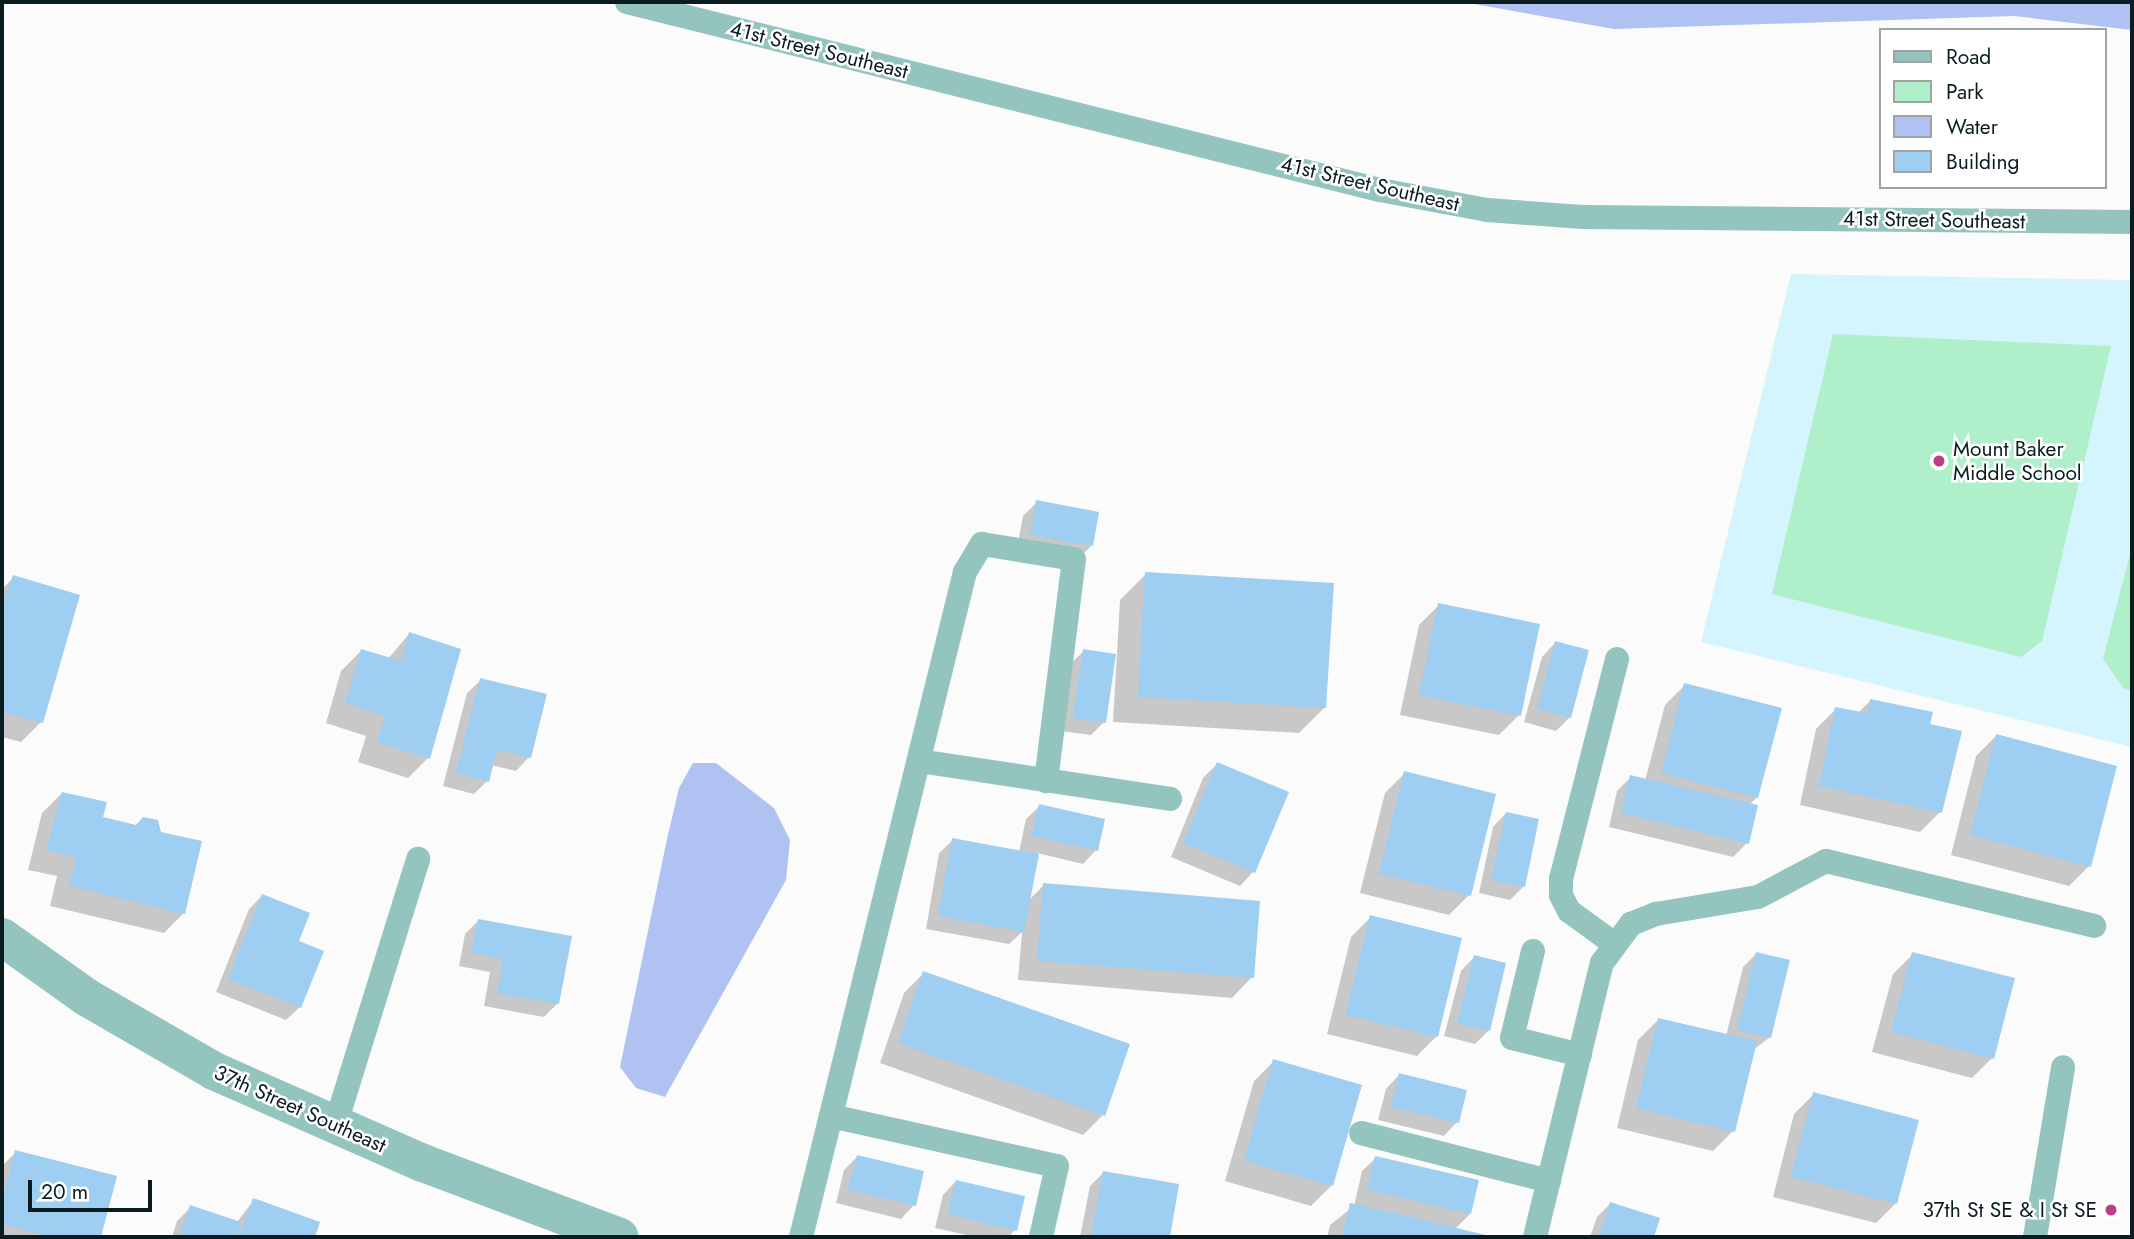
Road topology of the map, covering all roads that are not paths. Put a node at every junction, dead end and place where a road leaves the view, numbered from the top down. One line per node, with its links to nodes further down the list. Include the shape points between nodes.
1 (627, 2): 2 (lane, 41st Street Southeast, via 1380,190 1487,210 1583,217)
2 (2132, 222)
3 (1617, 659): 10 (lane, via 1561,887 1569,911)
4 (919, 761): 5 (lane); 5 (lane, via 965,572 982,544 1074,559); 14 (lane)
5 (1046, 781): 6 (lane)
6 (1170, 799)
7 (418, 859): 15 (lane)
8 (2094, 926): 10 (lane, via 1826,861 1758,897 1656,914 1631,924)
9 (2, 937): 15 (street, 37th Street Southeast, via 86,998 214,1071)
10 (1613, 943): 12 (lane, via 1602,963)
11 (1533, 951): 12 (lane, via 1512,1038)
12 (1580, 1055): 17 (lane)
13 (2063, 1067): 22 (lane)
14 (831, 1116): 19 (lane); 20 (lane, via 1057,1166)
15 (335, 1126): 18 (street, 37th Street Southeast)
16 (1361, 1133): 17 (lane)
17 (1549, 1181): 21 (lane)
18 (620, 1237)
19 (801, 1237)
20 (1041, 1237)
21 (1535, 1237)
22 (2035, 1237)

